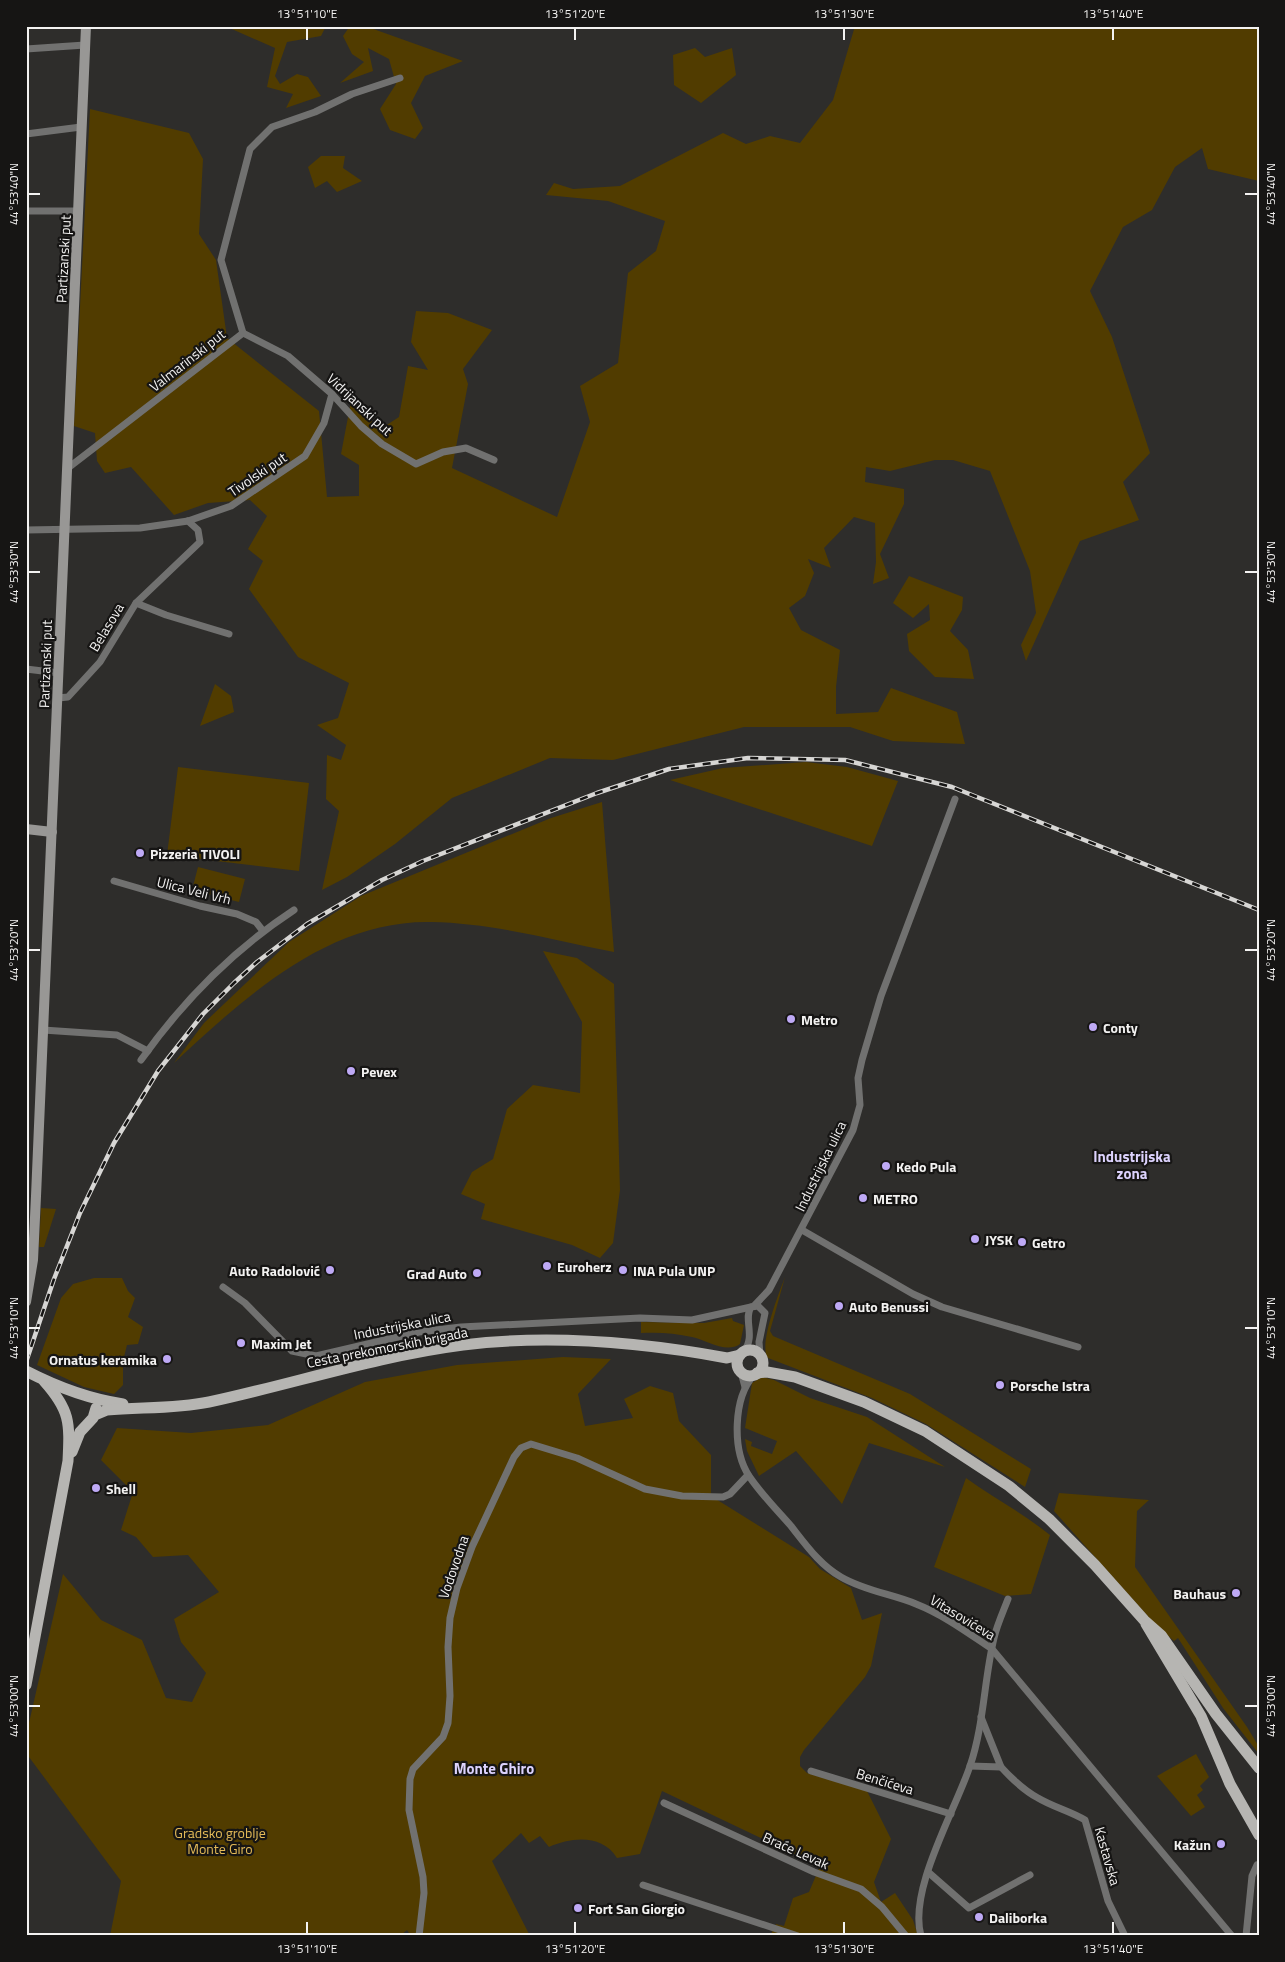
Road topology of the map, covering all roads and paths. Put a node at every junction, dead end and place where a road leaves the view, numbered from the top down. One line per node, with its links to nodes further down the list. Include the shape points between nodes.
1 (86, 26): 2 (street, Partizanski put)
2 (85, 45): 3 (street); 5 (street, Partizanski put)
3 (26, 49)
4 (400, 78): 9 (street, Valmarinski put, via 272,127 250,149 221,260)
5 (81, 127): 6 (street); 8 (street, Partizanski put)
6 (26, 134)
7 (26, 211): 8 (street)
8 (79, 211): 12 (street, Partizanski put)
9 (242, 333): 10 (street, Vidrijanski put, via 288,356); 12 (street, Valmarinski put)
10 (332, 394): 11 (street, Vidrijanski put, via 382,444 416,464 443,452 466,448); 13 (street, Tivolski put, via 324,423 305,456 231,506)
11 (494, 460)
12 (68, 468): 14 (street, Partizanski put)
13 (188, 521): 14 (street, Tivolski put, via 140,528); 16 (street, Belasova, via 198,530 200,542)
14 (65, 529): 15 (street, Tivolski put); 19 (street, Partizanski put)
15 (26, 530)
16 (136, 603): 17 (street); 20 (street, Belasova, via 100,662 68,697)
17 (229, 634)
18 (26, 669): 19 (street)
19 (59, 673): 20 (street, Partizanski put)
20 (58, 698): 23 (street, Partizanski put)
21 (955, 799): 30 (street, Industrijska ulica, via 884,989 859,1069 860,1105 853,1130)
22 (26, 829): 23 (street)
23 (52, 832): 27 (street, Partizanski put)
24 (114, 881): 26 (street, Ulica Veli Vrh, via 237,914 256,922)
25 (294, 910): 26 (street)
26 (263, 930): 28 (street, via 205,982)
27 (43, 1030): 28 (street, via 117,1035); 33 (street, Partizanski put, via 33,1260)
28 (148, 1051): 29 (street)
29 (141, 1060)
30 (802, 1230): 32 (street, Industrijska ulica); 38 (street, via 913,1294 942,1307)
31 (223, 1287): 35 (street, Industrijska ulica, via 245,1303 292,1351 316,1356 419,1332 461,1327 640,1318 692,1320)
32 (769, 1290): 34 (street, Industrijska ulica); 36 (street, Industrijska ulica)
33 (26, 1302)
34 (753, 1306): 35 (street, Industrijska ulica); 36 (street, via 762,1307); 37 (street)
35 (731, 1313): 37 (street, Industrijska ulica)
36 (765, 1313): 40 (street, Industrijska ulica, via 759,1342)
37 (748, 1317): 39 (street, via 751,1333)
38 (1078, 1347)
39 (742, 1353): 40 (main road, via 753,1350); 41 (main road, Cesta prekomorskih brigada); 42 (main road, via 737,1361)
40 (761, 1357): 44 (main road, via 762,1367); 45 (main road)
41 (727, 1358): 42 (main road); 49 (main road, Cesta prekomorskih brigada, via 639,1344 508,1341 462,1345 349,1367 208,1402)
42 (740, 1370): 44 (main road, via 747,1375); 47 (street, Vitasovićeva)
43 (26, 1371): 46 (main road)
44 (755, 1374): 45 (main road); 47 (street, Vitasovićeva)
45 (795, 1377): 55 (main road, via 864,1402 925,1431 1009,1486 1049,1519)
46 (43, 1380): 48 (main road, Cesta prekomorskih brigada); 50 (main road)
47 (745, 1387): 53 (street, Vitasovićeva, via 738,1431 740,1454)
48 (86, 1395): 49 (main road, Cesta prekomorskih brigada); 50 (main road, via 69,1398); 51 (main road, via 96,1406)
49 (144, 1407): 51 (main road, Cesta prekomorskih brigada, via 107,1410)
50 (66, 1412): 51 (main road, via 74,1423); 52 (main road, via 70,1433)
51 (90, 1420): 52 (main road, via 80,1432)
52 (68, 1461): 57 (main road)
53 (748, 1475): 56 (street, Vitasovićeva, via 824,1565 858,1586 917,1604 954,1623); 72 (street, Vodovodna, via 723,1498 682,1496 645,1489 577,1458 531,1444 520,1448 472,1547 457,1588 448,1647 448,1723 442,1737 413,1769 410,1779 409,1810 424,1893)
54 (1008, 1599): 56 (street)
55 (1144, 1620): 61 (main road, via 1161,1635 1216,1714); 65 (main road, via 1202,1716 1230,1784)
56 (992, 1649): 58 (street); 75 (street, Vitasovićeva)
57 (26, 1685)
58 (981, 1717): 59 (street); 60 (street)
59 (970, 1766): 60 (street); 64 (street)
60 (1001, 1768): 74 (street, Kastavska, via 1039,1799 1085,1820 1108,1901)
61 (1259, 1768)
62 (812, 1771): 64 (street, Benčićeva)
63 (664, 1803): 71 (street, Braće Levak, via 814,1872 861,1890 882,1907)
64 (951, 1814): 67 (street)
65 (1259, 1835)
66 (1257, 1865): 76 (street, via 1252,1876)
67 (928, 1872): 68 (street, via 969,1908); 70 (street, via 922,1892)
68 (1030, 1876)
69 (643, 1885): 73 (street)
70 (920, 1932): 71 (street)
71 (906, 1935)
72 (419, 1936)
73 (798, 1936)
74 (1125, 1936)
75 (1232, 1936)
76 (1246, 1936)

